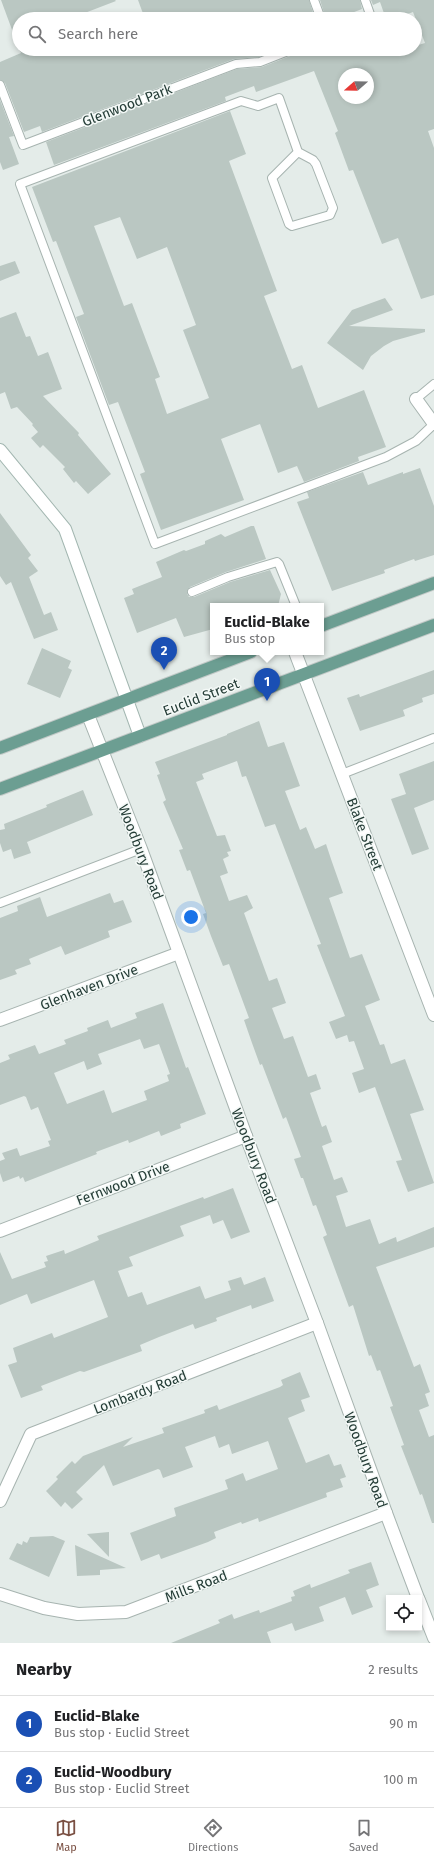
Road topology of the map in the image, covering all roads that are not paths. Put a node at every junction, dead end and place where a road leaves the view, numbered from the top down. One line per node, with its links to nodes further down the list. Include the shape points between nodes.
1 (314, 0): 3 (lane)
2 (365, 0): 4 (lane)
3 (318, 12)
4 (369, 12)
5 (275, 56): 6 (lane, Glenwood Park, via 260,62 236,64 23,145)
6 (0, 85)
7 (298, 152): 7 (lane, via 272,178 292,226 330,215 332,212 316,164); 10 (lane, via 279,98 258,106 241,101 20,184 155,544 386,457 416,441)
8 (434, 384): 9 (lane)
9 (416, 399): 10 (street)
10 (434, 424)
11 (3, 458): 20 (street, via 64,529)
12 (434, 583): 16 (main road)
13 (192, 592): 14 (lane, via 228,577 277,562)
14 (295, 603)
15 (434, 624): 19 (main road, Euclid Street)
16 (324, 625)
17 (243, 655): 20 (main road, Euclid Street)
18 (296, 655): 19 (street, Blake Street)
19 (304, 674): 22 (main road, Euclid Street); 26 (street, Blake Street)
20 (126, 700): 21 (main road, Euclid Street); 22 (street)
21 (88, 715): 24 (main road, Euclid Street); 25 (street, Woodbury Road)
22 (140, 736): 25 (main road, Euclid Street)
23 (434, 738): 26 (lane)
24 (0, 748)
25 (101, 751): 27 (main road, Euclid Street); 28 (street, Woodbury Road)
26 (342, 774): 31 (street, Blake Street)
27 (0, 789)
28 (141, 849): 29 (lane); 30 (street, Woodbury Road)
29 (0, 903)
30 (178, 953): 32 (street, Glenhaven Drive); 33 (street, Woodbury Road)
31 (434, 1015)
32 (0, 1020)
33 (246, 1136): 34 (street, Fernwood Drive); 35 (street, Woodbury Road)
34 (0, 1231)
35 (318, 1323): 36 (street, Lombardy Road, via 31,1434); 37 (street, Woodbury Road)
36 (0, 1501)
37 (386, 1513): 38 (street, Mills Road, via 126,1612 78,1614 44,1608); 39 (street, Woodbury Road)
38 (0, 1594)
39 (417, 1595)
40 (422, 1607): 41 (street, Woodbury Road)
41 (434, 1638)

